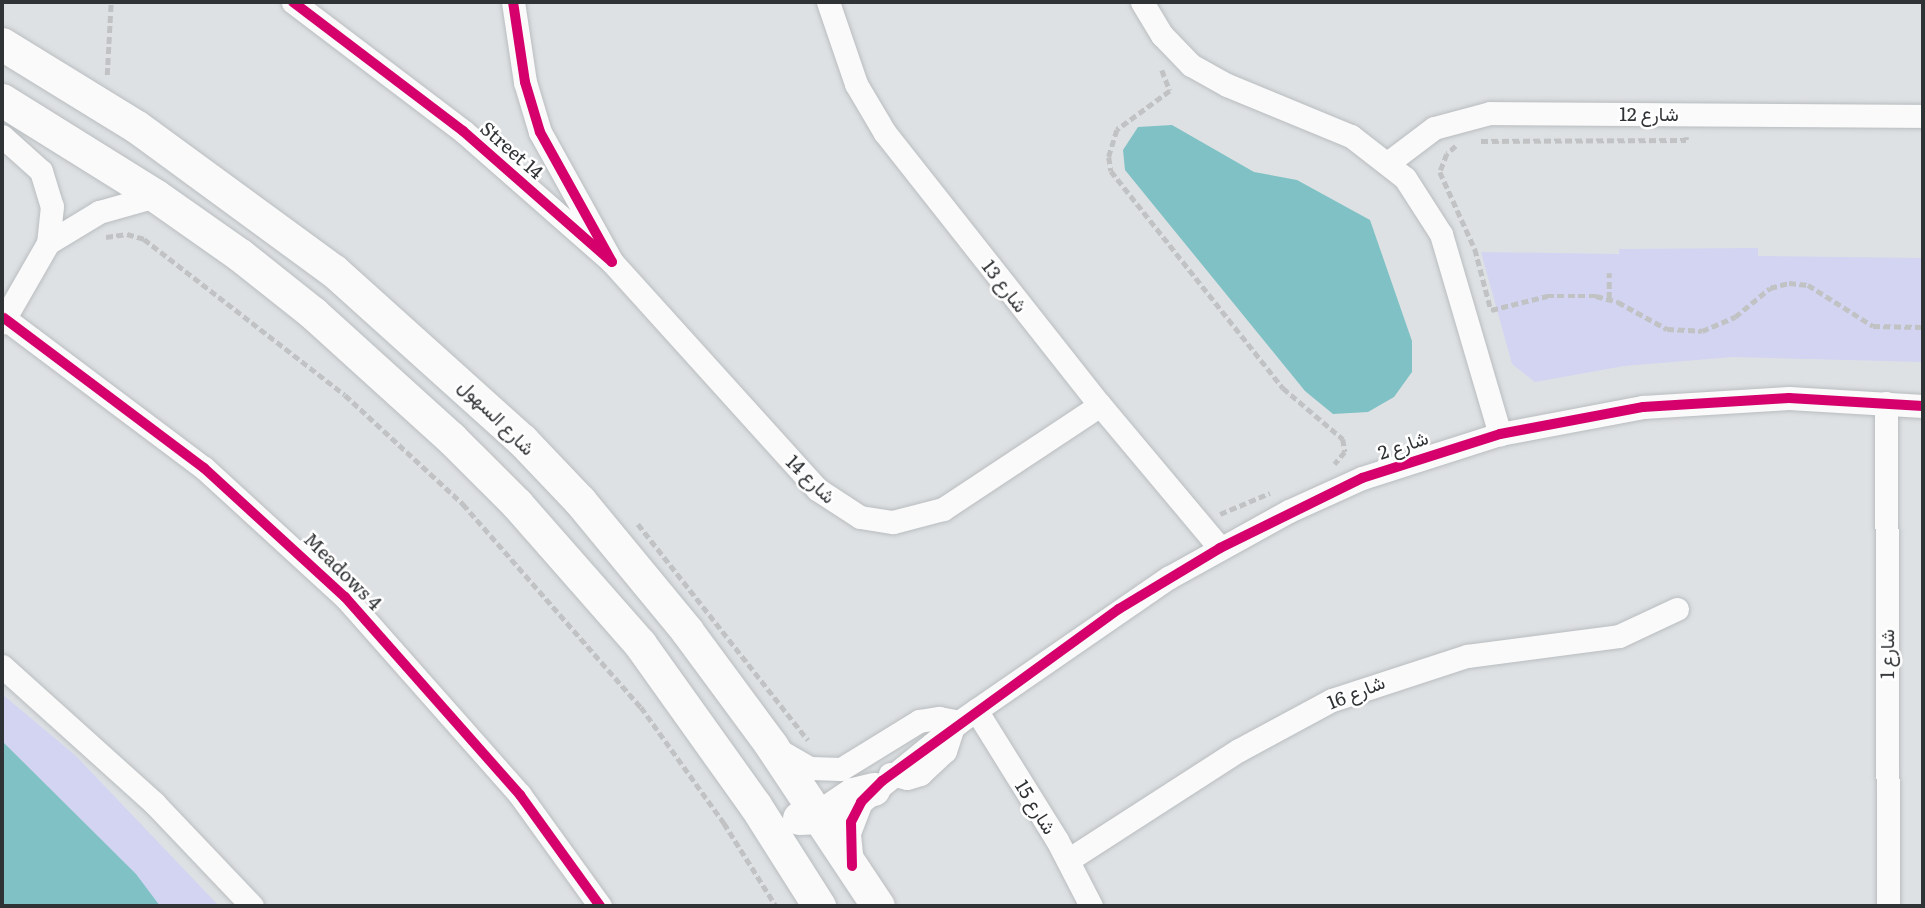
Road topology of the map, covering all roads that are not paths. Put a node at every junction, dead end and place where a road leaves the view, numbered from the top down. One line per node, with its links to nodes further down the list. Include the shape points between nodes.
1 (293, 2): 12 (street, Street 14, via 463,131)
2 (513, 2): 12 (street, Street 14, via 526,82 540,132)
3 (828, 2): 15 (street, شارع 13, via 844,58 869,109)
4 (1142, 2): 9 (street, via 1162,35 1200,71 1351,136)
5 (2, 44): 23 (main road, شارع السهول, via 126,120 224,188 334,271 461,381 580,501 635,565)
6 (2, 100): 10 (main road)
7 (1923, 116): 9 (street, شارع 12, via 1471,115 1417,137)
8 (2, 136): 11 (street, Meadows 4, via 29,157 48,188 52,206)
9 (1389, 162): 17 (street, via 1419,195 1441,234)
10 (156, 196): 11 (street, Meadows 4, via 85,218); 20 (main road, via 240,255 383,374 517,504)
11 (48, 243): 13 (street, Meadows 4)
12 (612, 262): 15 (street, شارع 14, via 817,489 860,517 893,522 943,509)
13 (3, 321): 29 (street, Meadows 4, via 204,468 327,579 389,643 520,795)
14 (1886, 402): 16 (street, شارع 2); 17 (street, شارع 2, via 1789,398 1692,402 1595,414); 33 (street, شارع 1)
15 (1100, 405): 18 (street, شارع 13)
16 (1923, 407)
17 (1500, 434): 18 (street, شارع 2, via 1362,478)
18 (1220, 548): 22 (street, شارع 2, via 1119,609)
19 (1677, 609): 26 (street, شارع 16, via 1619,636 1467,656 1332,700 1238,750)
20 (640, 644): 25 (main road, via 710,717 781,807 798,818); 30 (main road, via 755,805)
21 (2, 666): 28 (street, via 144,794)
22 (963, 720): 24 (street, via 919,721); 24 (street, via 945,751 920,774 907,778); 26 (street, شارع 15)
23 (772, 745): 24 (street, via 820,771); 25 (main road, شارع السهول)
24 (877, 775): 25 (main road); 27 (street, via 851,822)
25 (819, 817): 27 (main road, شارع السهول)
26 (1068, 860): 32 (street, شارع 15)
27 (852, 866): 31 (main road, شارع السهول)
28 (252, 906)
29 (600, 906)
30 (819, 906)
31 (878, 906)
32 (1091, 906)
33 (1888, 906)

